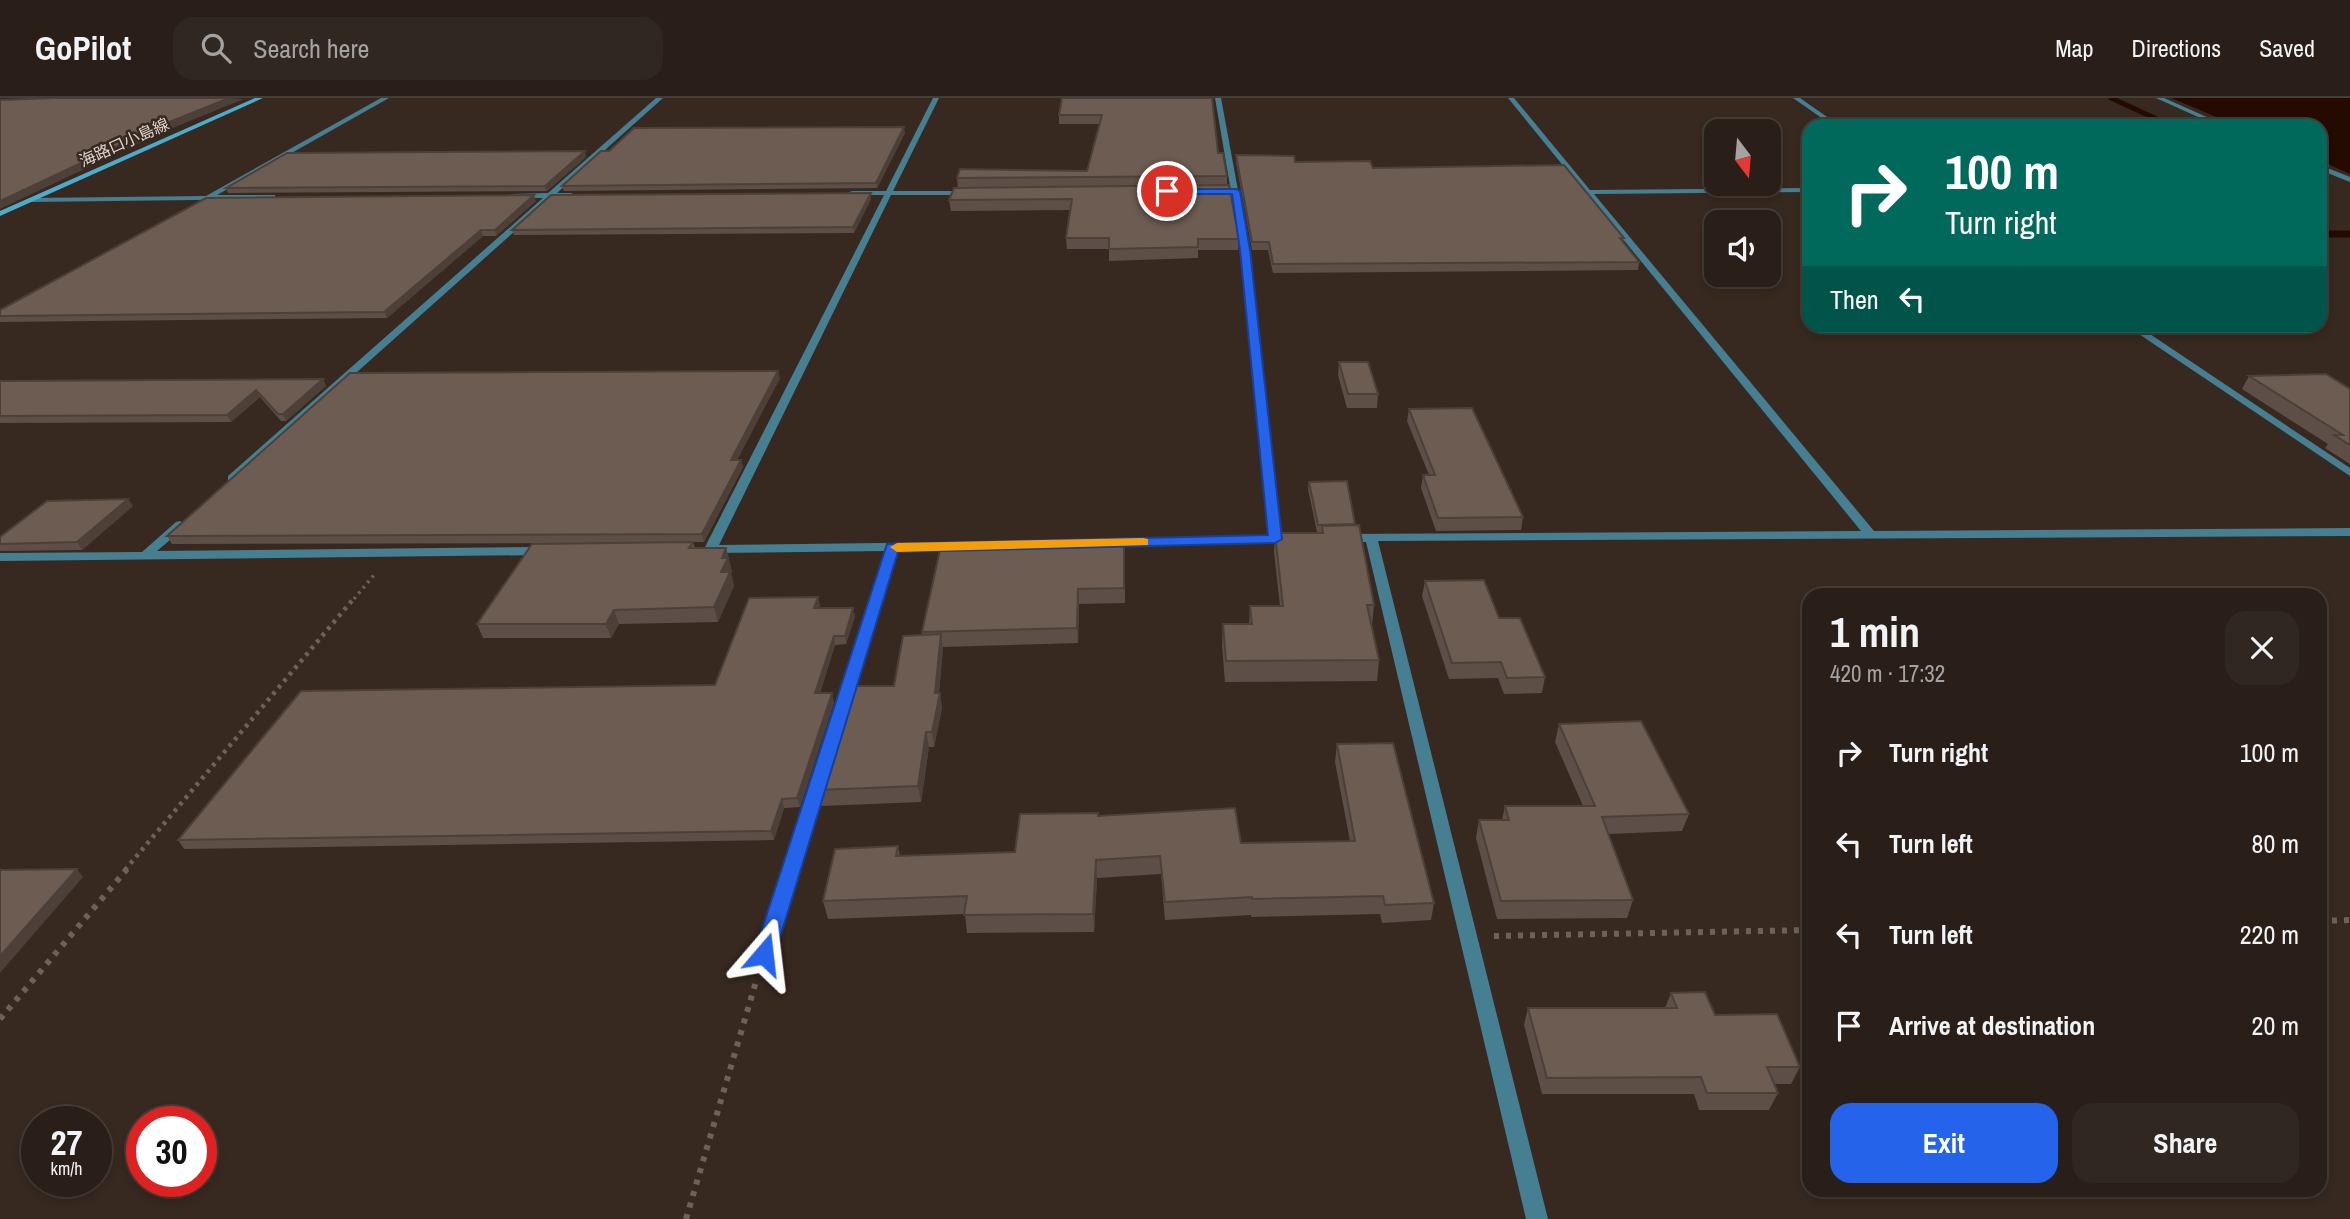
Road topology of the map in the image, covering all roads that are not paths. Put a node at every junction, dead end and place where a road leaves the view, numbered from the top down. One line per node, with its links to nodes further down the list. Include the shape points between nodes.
1 (260, 98): 25 (main road, 海路口小島線)
2 (386, 98): 24 (street)
3 (660, 98): 22 (street)
4 (936, 98): 19 (street)
5 (1218, 98): 15 (street)
6 (1511, 98): 17 (street)
7 (1796, 98): 9 (street)
8 (2159, 98): 10 (street)
9 (1827, 119)
10 (2208, 119)
11 (2327, 170): 12 (street)
12 (2350, 180)
13 (1802, 190): 17 (street)
14 (1222, 191): 15 (street)
15 (1236, 191): 35 (street)
16 (984, 192): 19 (street)
17 (1587, 192): 33 (street)
18 (849, 193): 19 (street)
19 (890, 193): 38 (street, via 704,549)
20 (576, 195): 22 (street)
21 (507, 196): 22 (street)
22 (549, 196): 30 (street)
23 (285, 197): 24 (street)
24 (205, 199): 25 (street); 26 (street)
25 (31, 200): 27 (main road, 海路口小島線)
26 (192, 206)
27 (0, 214)
28 (2142, 333): 29 (street)
29 (2350, 473)
30 (228, 481)
31 (187, 518): 40 (street)
32 (2350, 532): 33 (street)
33 (1870, 534): 34 (street)
34 (1371, 538): 37 (street); 43 (street)
35 (1275, 539): 36 (street); 38 (street)
36 (1303, 539)
37 (1330, 539)
38 (892, 547): 42 (street)
39 (558, 551): 40 (street)
40 (146, 555): 41 (street)
41 (0, 557)
42 (764, 954)
43 (1536, 1219)

